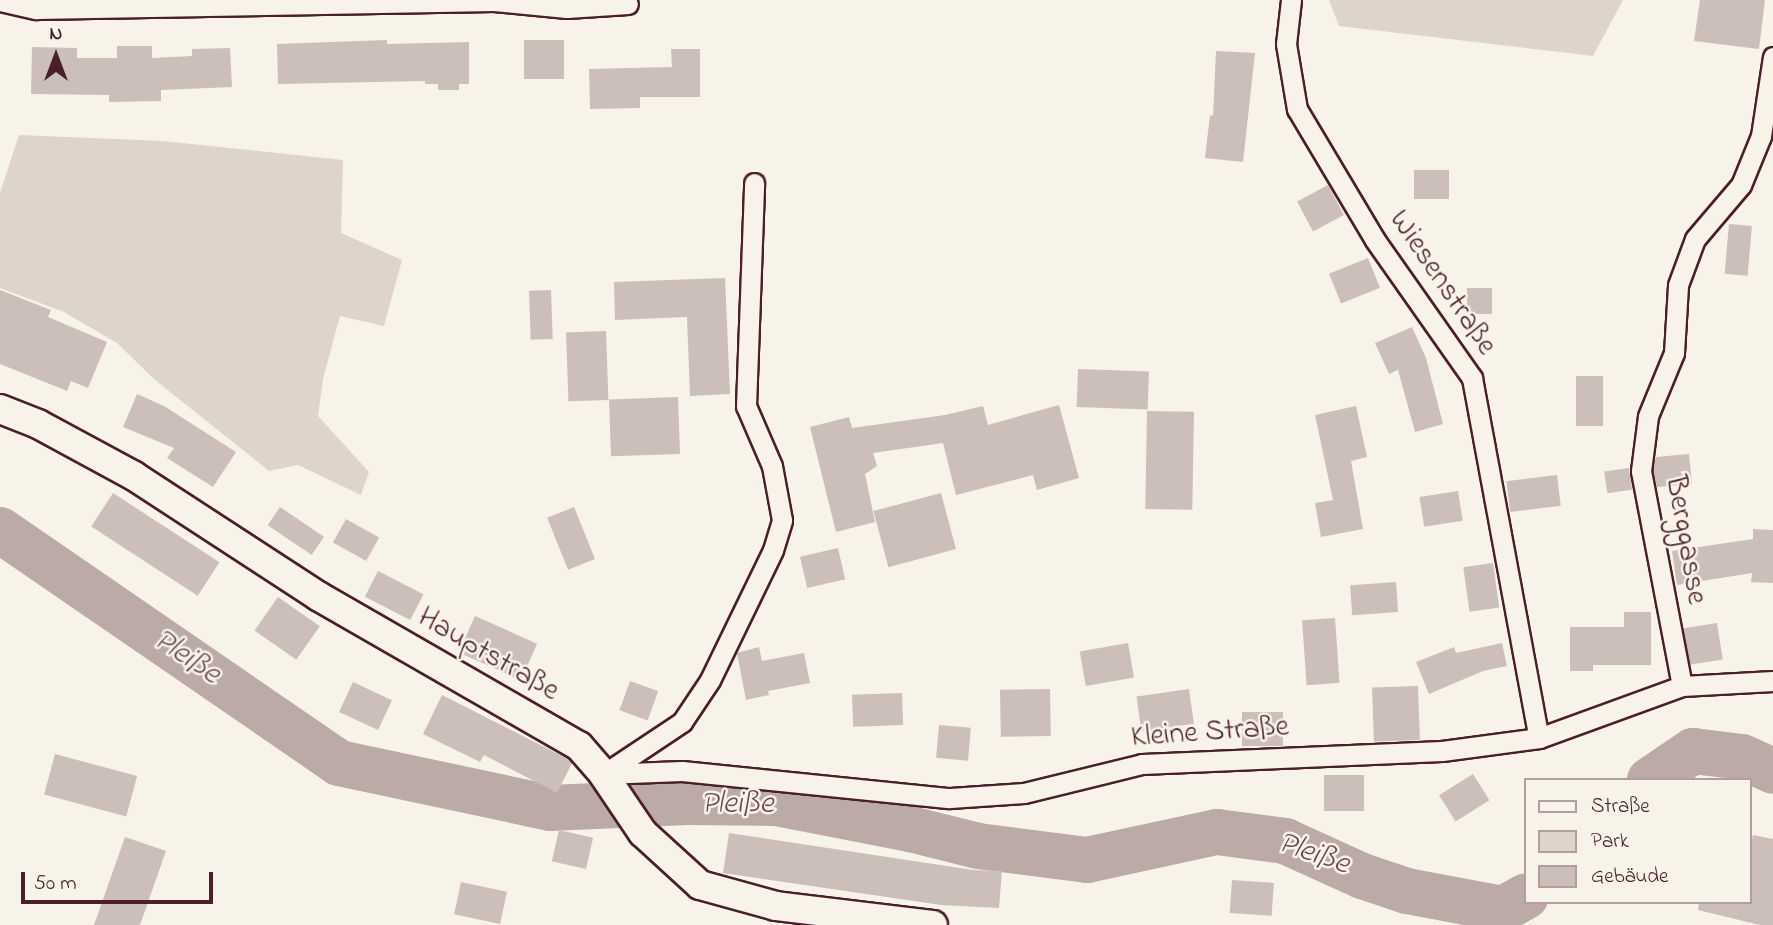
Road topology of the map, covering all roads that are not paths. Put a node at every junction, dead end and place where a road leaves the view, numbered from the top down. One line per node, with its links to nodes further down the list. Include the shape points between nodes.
1 (494, 0): 4 (street); 5 (street, via 567,8)
2 (1291, 0): 11 (street, Wiesenstraße, via 1286,44 1297,109 1375,240 1472,378)
3 (0, 1): 4 (street, via 36,9)
4 (120, 4)
5 (628, 4)
6 (1773, 57): 10 (street, Berggasse, via 1761,136 1741,186 1695,239 1678,285 1674,353 1648,416 1641,471)
7 (754, 183): 12 (street, via 746,406 772,466 782,520 773,550 710,680 682,722)
8 (0, 409): 12 (main road, Hauptstraße, via 38,424 134,476 318,596 579,746)
9 (1773, 681): 10 (street, Kleine Straße)
10 (1682, 687): 11 (street, Kleine Straße)
11 (1539, 738): 12 (street, Kleine Straße, via 1442,751 1142,764 1024,793 950,798 682,771)
12 (607, 781): 13 (main road, Hauptstraße, via 643,833 700,885 776,906)
13 (933, 925)

